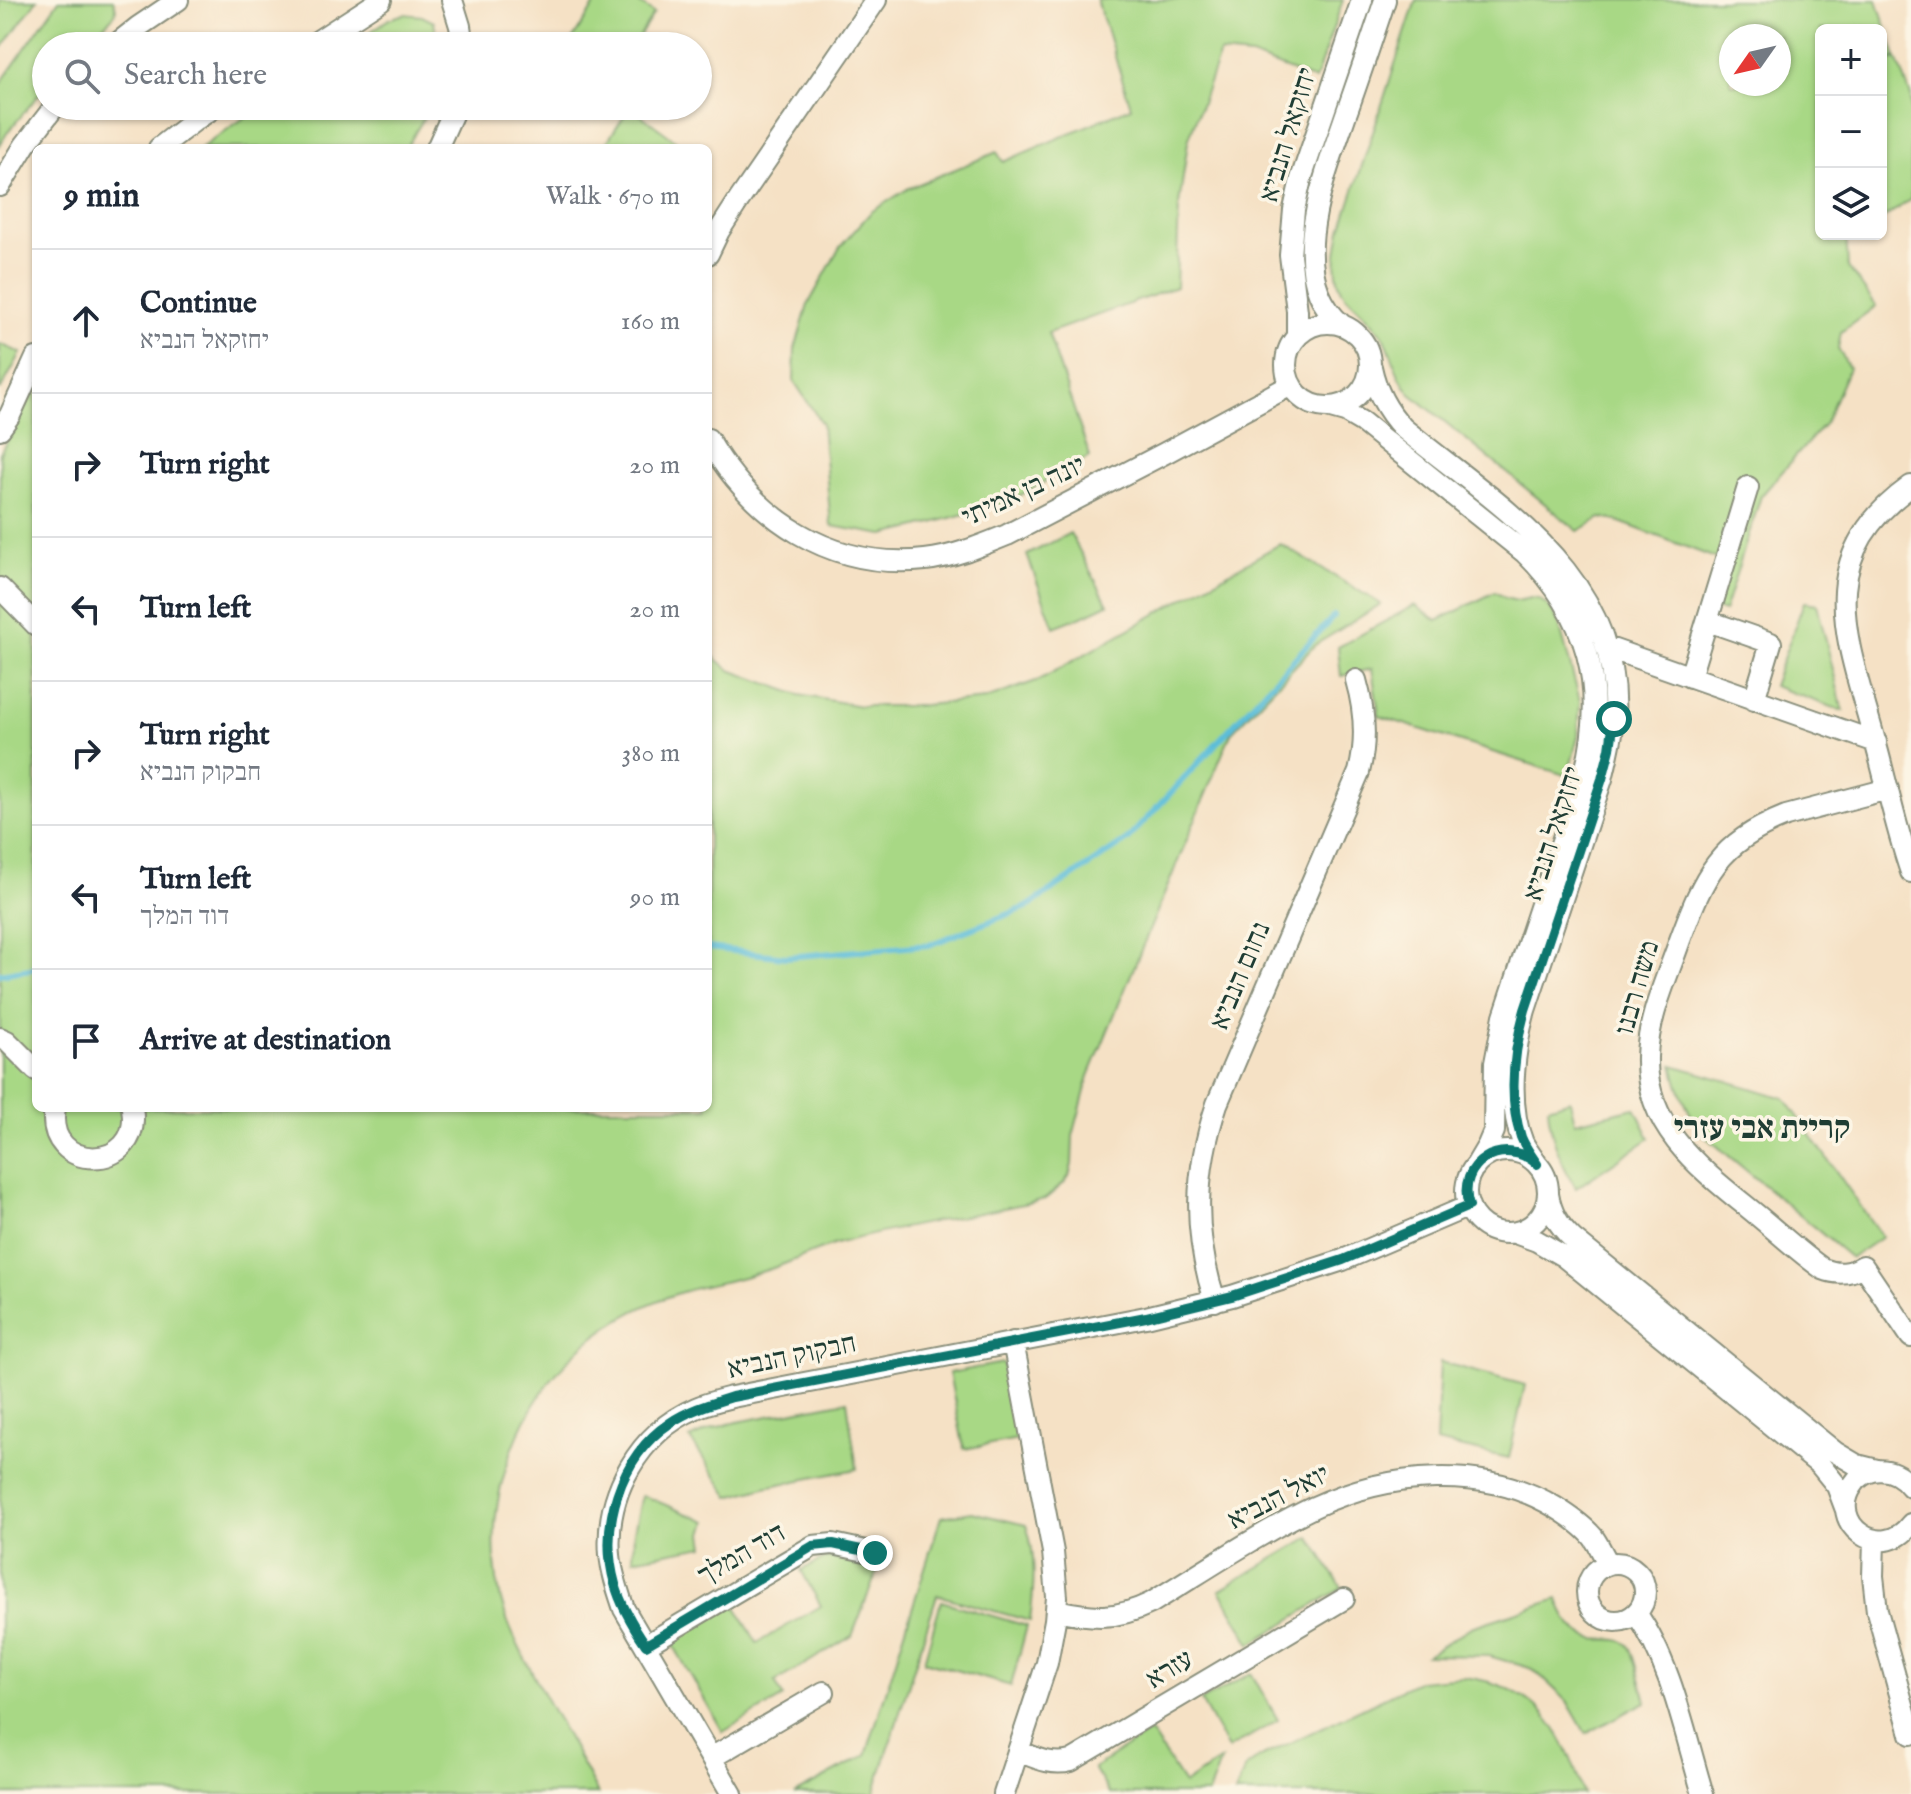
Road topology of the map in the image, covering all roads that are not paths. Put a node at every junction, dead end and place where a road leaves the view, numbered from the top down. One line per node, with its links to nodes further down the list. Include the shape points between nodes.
1 (178, 0): 7 (street)
2 (381, 0): 8 (street)
3 (452, 0): 9 (street)
4 (876, 0): 16 (street)
5 (1362, 0): 18 (street, יחזקאל הנביא, via 1294,210 1290,255)
6 (1385, 0): 17 (street, יחזקאל הנביא, via 1313,225 1319,290)
7 (133, 32)
8 (332, 32)
9 (461, 32)
10 (44, 120): 15 (street)
11 (196, 120): 13 (street)
12 (450, 120): 14 (street)
13 (164, 144)
14 (439, 144)
15 (0, 186)
16 (712, 246)
17 (1342, 325): 18 (street, via 1318,324); 20 (street, via 1363,341)
18 (1297, 337): 21 (street, via 1286,362)
19 (32, 367): 22 (street)
20 (1371, 367): 23 (street, via 1359,394); 32 (street, יחזקאל הנביא, via 1380,396 1403,428 1557,558 1590,608)
21 (1291, 385): 23 (street, via 1306,401); 26 (street, יונה בן אמיתי, via 1007,535 928,560 873,560 792,530 740,486)
22 (14, 405): 24 (street); 25 (street)
23 (1327, 407): 44 (street, יחזקאל הנביא, via 1362,422 1543,570 1580,632 1592,678 1594,725 1585,772 1504,1016 1494,1074 1494,1131)
24 (0, 422)
25 (0, 429)
26 (712, 446)
27 (1911, 486): 36 (street, via 1870,523 1845,580 1844,615)
28 (1748, 487): 31 (street)
29 (0, 588): 30 (street)
30 (32, 621)
31 (1708, 621): 33 (street); 35 (street, via 1771,643)
32 (1606, 647): 33 (street); 43 (street, יחזקאל הנביא, via 1614,690 1610,749 1517,1048 1518,1123)
33 (1690, 677): 35 (street)
34 (1356, 680): 48 (street, נחום הנביא, via 1365,732 1359,772 1206,1140 1198,1216)
35 (1754, 700): 36 (street)
36 (1876, 742): 37 (street)
37 (1888, 789): 38 (street); 49 (street, משה רבנו, via 1771,822 1723,856 1695,899 1652,1022 1647,1057 1656,1108 1687,1155 1823,1269 1842,1274 1863,1266)
38 (1911, 872)
39 (0, 1038): 40 (street)
40 (32, 1066)
41 (55, 1112): 42 (street, via 54,1125 66,1148 91,1159 116,1152 126,1143)
42 (133, 1112)
43 (1537, 1164): 44 (street, via 1521,1154 1502,1152); 45 (street)
44 (1475, 1167): 46 (street, via 1467,1183)
45 (1548, 1194): 47 (street, via 1536,1221); 51 (street, via 1559,1224 1573,1239 1835,1452)
46 (1469, 1206): 47 (street, via 1483,1225); 48 (street, חבקוק הנביא, via 1343,1260)
47 (1515, 1233): 53 (street, via 1563,1256 1820,1465 1837,1486)
48 (1215, 1301): 50 (street, חבקוק הנביא)
49 (1911, 1337)
50 (1013, 1342): 59 (street, via 1053,1552); 61 (street, חבקוק הנביא, via 732,1397 696,1408 667,1425 627,1470 611,1525 615,1583)
51 (1877, 1470): 52 (street); 53 (street, via 1853,1484)
52 (1908, 1482)
53 (1846, 1510): 55 (street, via 1856,1530)
54 (1910, 1526): 55 (street, via 1891,1540)
55 (1874, 1540): 63 (street, via 1877,1611)
56 (875, 1553): 61 (street, דוד המלך, via 833,1544 813,1546)
57 (1608, 1563): 59 (street, יואל הנביא, via 1592,1537 1542,1499 1498,1484 1437,1478 1357,1491 1316,1506 1131,1612 1093,1617); 60 (street, via 1626,1564 1641,1575 1645,1597); 60 (street, via 1588,1582 1591,1608 1615,1621)
58 (1344, 1599): 64 (street, עזרא, via 1071,1761 1049,1762)
59 (1056, 1610): 64 (street, via 1047,1663)
60 (1636, 1613): 68 (street, via 1664,1665)
61 (646, 1645): 65 (street, חבקוק הנביא)
62 (824, 1692): 65 (street)
63 (1911, 1734)
64 (1018, 1751): 67 (street)
65 (711, 1758): 66 (street, חבקוק הנביא)
66 (732, 1794)
67 (1004, 1794)
68 (1703, 1794)

